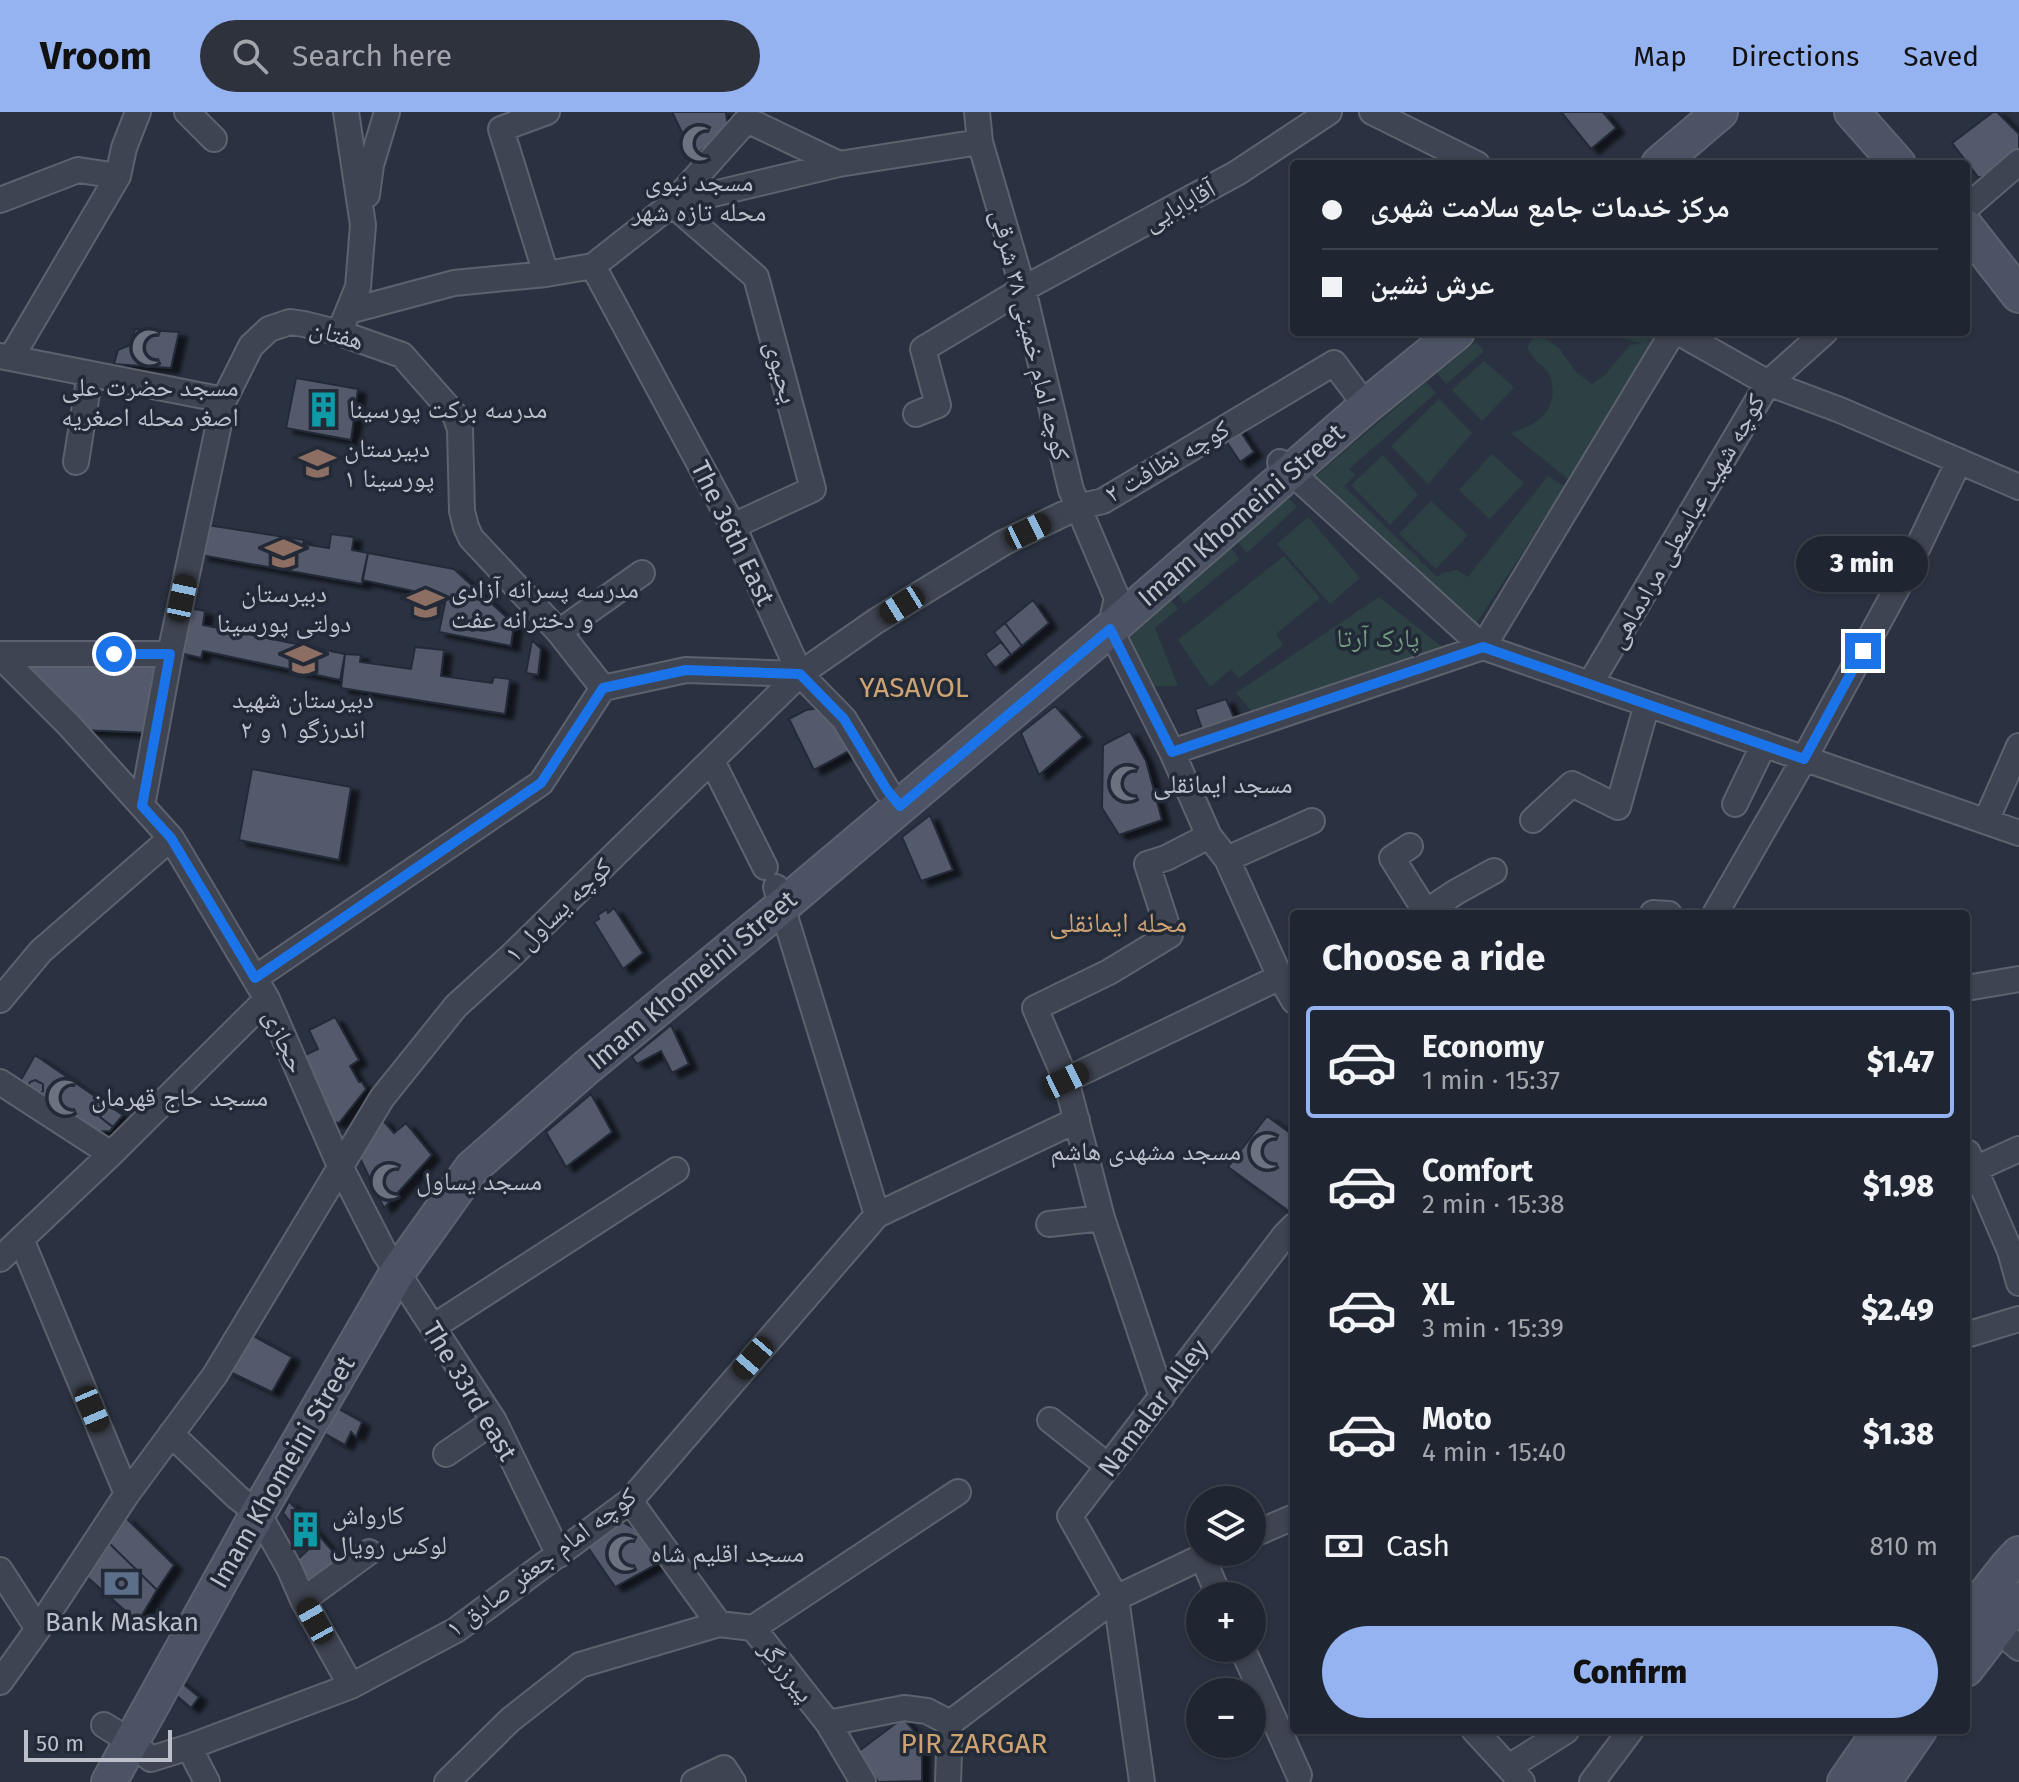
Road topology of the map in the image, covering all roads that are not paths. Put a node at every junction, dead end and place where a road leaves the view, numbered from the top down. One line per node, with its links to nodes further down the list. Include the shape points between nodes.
1 (138, 112): 20 (street)
2 (187, 112): 12 (street)
3 (346, 112): 24 (street)
4 (387, 112): 24 (street, via 371,165)
5 (546, 112): 27 (street, via 501,129)
6 (977, 112): 13 (street, کوچه امام خمینی ۳۸ شرقی)
7 (1329, 112): 28 (street, آقابابایی, via 1237,173)
8 (1372, 112): 14 (street)
9 (1720, 112): 15 (main road)
10 (1852, 112): 16 (main road)
11 (1879, 112): 17 (main road)
12 (214, 139)
13 (980, 142): 19 (street); 28 (street, کوچه امام خمینی ۳۸ شرقی)
14 (1469, 160)
15 (1664, 160)
16 (1894, 160)
17 (1916, 160)
18 (2019, 162): 23 (street)
19 (839, 164): 22 (street); 22 (street, via 747,120)
20 (118, 176): 21 (street, via 78,170); 35 (street)
21 (0, 200)
22 (672, 204): 26 (street); 46 (street, یحیوی, via 756,277 813,489)
23 (1970, 205)
24 (363, 225): 30 (street, via 358,287)
25 (1970, 232): 29 (main road)
26 (593, 266): 27 (street); 46 (street, The 36th East)
27 (546, 274): 30 (street, via 454,283)
28 (1023, 289): 40 (street, آقابابایی, via 923,349 938,405); 45 (street, کوچه امام خمینی ۳۸ شرقی)
29 (2019, 295)
30 (344, 322): 38 (street, هفتان, via 290,322 269,329 251,346); 49 (street, هفتان, via 402,355 455,415 462,511 471,538)
31 (1451, 336): 39 (main road, Imam Khomeini Street)
32 (1673, 336): 50 (street)
33 (1682, 336): 37 (street)
34 (1821, 336): 37 (street, کوچه شهید عباسعلی مرادماهی)
35 (6, 357): 36 (street)
36 (90, 374): 38 (street); 42 (street)
37 (1768, 383): 41 (street); 54 (street, کوچه شهید عباسعلی مرادماهی)
38 (224, 400): 51 (street, هفتان)
39 (1362, 400): 43 (main road, Imam Khomeini Street); 45 (street, کوچه نظافت ۲, via 1334,363 1103,501)
40 (916, 414)
41 (1959, 461): 44 (street); 60 (street, via 1907,570)
42 (76, 462)
43 (1285, 467): 48 (main road, Imam Khomeini Street); 50 (street)
44 (2019, 487)
45 (1078, 507): 48 (street, کوچه امام خمینی ۳۸ شرقی); 53 (street, کوچه نظافت ۲, via 1003,543)
46 (733, 526): 53 (street, The 36th East)
47 (642, 573): 49 (street)
48 (1113, 614): 59 (street, کوچه امام خمینی ۳۸ شرقی); 62 (main road, Imam Khomeini Street)
49 (559, 632): 55 (street, هفتان)
50 (1483, 647): 54 (street); 59 (street)
51 (170, 654): 52 (street); 64 (street, هفتان)
52 (0, 655): 64 (street, حجازی)
53 (800, 674): 55 (street, via 686,670); 61 (street, کوچه یساول ۱); 62 (street, The 36th East, via 844,719)
54 (1590, 684): 56 (street)
55 (603, 688): 79 (street, via 541,783)
56 (1647, 704): 57 (street); 65 (street, via 1618,807 1572,784)
57 (1764, 744): 60 (street); 63 (street)
58 (2019, 746): 67 (street)
59 (1172, 752): 69 (street, کوچه امام خمینی ۳۸ شرقی)
60 (1804, 759): 67 (street); 77 (street)
61 (712, 761): 74 (street); 91 (street, کوچه یساول ۱, via 456,1006 382,1098)
62 (893, 798): 74 (main road, Imam Khomeini Street)
63 (1735, 804)
64 (142, 806): 70 (street, حجازی)
65 (1533, 820)
66 (1312, 821): 72 (street)
67 (1986, 821): 68 (street)
68 (2019, 833)
69 (1209, 836): 72 (street, کوچه امام خمینی ۳۸ شرقی); 85 (street, via 1147,864 1170,935 1035,1008)
70 (171, 838): 79 (street, حجازی); 84 (street, via 41,951)
71 (1410, 846): 75 (street, via 1392,858)
72 (1227, 859): 78 (street, کوچه امام خمینی ۳۸ شرقی)
73 (1494, 871): 76 (street)
74 (774, 887): 93 (street); 99 (main road, Imam Khomeini Street, via 587,1067 472,1168)
75 (1423, 910)
76 (1429, 910)
77 (1717, 910)
78 (1280, 977): 82 (street, کوچه امام خمینی ۳۸ شرقی); 85 (street)
79 (255, 978): 83 (street, حجازی)
80 (2019, 979): 81 (street)
81 (1970, 987)
82 (1290, 994)
83 (267, 999): 89 (street); 91 (street, حجازی)
84 (0, 1000)
85 (1066, 1080): 87 (street)
86 (0, 1082): 89 (street)
87 (1077, 1120): 93 (street, کوچه امام جعفر صادق ۱); 94 (street)
88 (2019, 1149): 90 (street)
89 (111, 1154): 96 (street)
90 (1971, 1161): 100 (street)
91 (340, 1166): 99 (street, حجازی); 107 (street, کوچه یساول ۱, via 215,1375)
92 (676, 1170): 102 (street)
93 (877, 1215): 112 (street, کوچه امام جعفر صادق ۱)
94 (1102, 1218): 95 (street); 104 (street)
95 (1049, 1224)
96 (21, 1239): 98 (street); 111 (street)
97 (1290, 1239): 104 (street, Namalar Alley)
98 (0, 1259)
99 (390, 1263): 102 (street, The 33rd east); 113 (main road, Imam Khomeini Street)
100 (2019, 1283)
101 (2019, 1319): 103 (street)
102 (433, 1327): 106 (street, The 33rd east)
103 (1970, 1334)
104 (1162, 1397): 109 (street, Namalar Alley)
105 (1050, 1420): 109 (street)
106 (494, 1421): 108 (street); 118 (street, The 33rd east)
107 (171, 1434): 111 (street, کوچه یساول ۱); 113 (street)
108 (446, 1454)
109 (1108, 1466): 121 (street, Namalar Alley, via 1070,1516)
110 (958, 1492): 125 (street)
111 (127, 1494): 126 (street, کوچه یساول ۱)
112 (630, 1501): 118 (street, کوچه امام جعفر صادق ۱); 124 (street)
113 (258, 1513): 122 (street); 134 (main road, Imam Khomeini Street)
114 (1290, 1519): 115 (street)
115 (1266, 1529)
116 (369, 1552): 122 (street)
117 (2019, 1554): 127 (main road, via 2007,1567)
118 (559, 1555): 131 (street, کوچه امام جعفر صادق ۱, via 456,1630)
119 (1186, 1564): 121 (street)
120 (0, 1570): 126 (street)
121 (1116, 1598): 133 (street); 150 (street)
122 (303, 1600): 131 (street)
123 (2019, 1600): 127 (main road)
124 (719, 1624): 125 (street, پیرزرگر); 145 (street, via 580,1665 510,1720)
125 (753, 1628): 132 (street, پیرزرگر)
126 (38, 1629): 130 (street, کوچه یساول ۱)
127 (1994, 1632): 129 (main road)
128 (1248, 1662): 142 (street)
129 (1970, 1664)
130 (0, 1682)
131 (351, 1686): 140 (street, کوچه امام جعفر صادق ۱)
132 (828, 1723): 133 (street, پیرزرگر, via 904,1708 927,1711); 148 (street)
133 (950, 1723): 149 (street)
134 (118, 1734): 140 (street, کوچه امام جعفر صادق ۱, via 151,1759); 143 (main road, Imam Khomeini Street)
135 (1478, 1734): 141 (street)
136 (1562, 1734): 141 (street)
137 (1628, 1734): 151 (street)
138 (1878, 1734): 152 (main road)
139 (1916, 1734): 153 (main road)
140 (189, 1747): 144 (street)
141 (1515, 1774)
142 (1299, 1775)
143 (109, 1782)
144 (207, 1782)
145 (447, 1782)
146 (694, 1782): 147 (street, via 724,1768)
147 (733, 1782)
148 (863, 1782)
149 (948, 1782)
150 (1142, 1782)
151 (1592, 1782)
152 (1845, 1782)
153 (1883, 1782)

